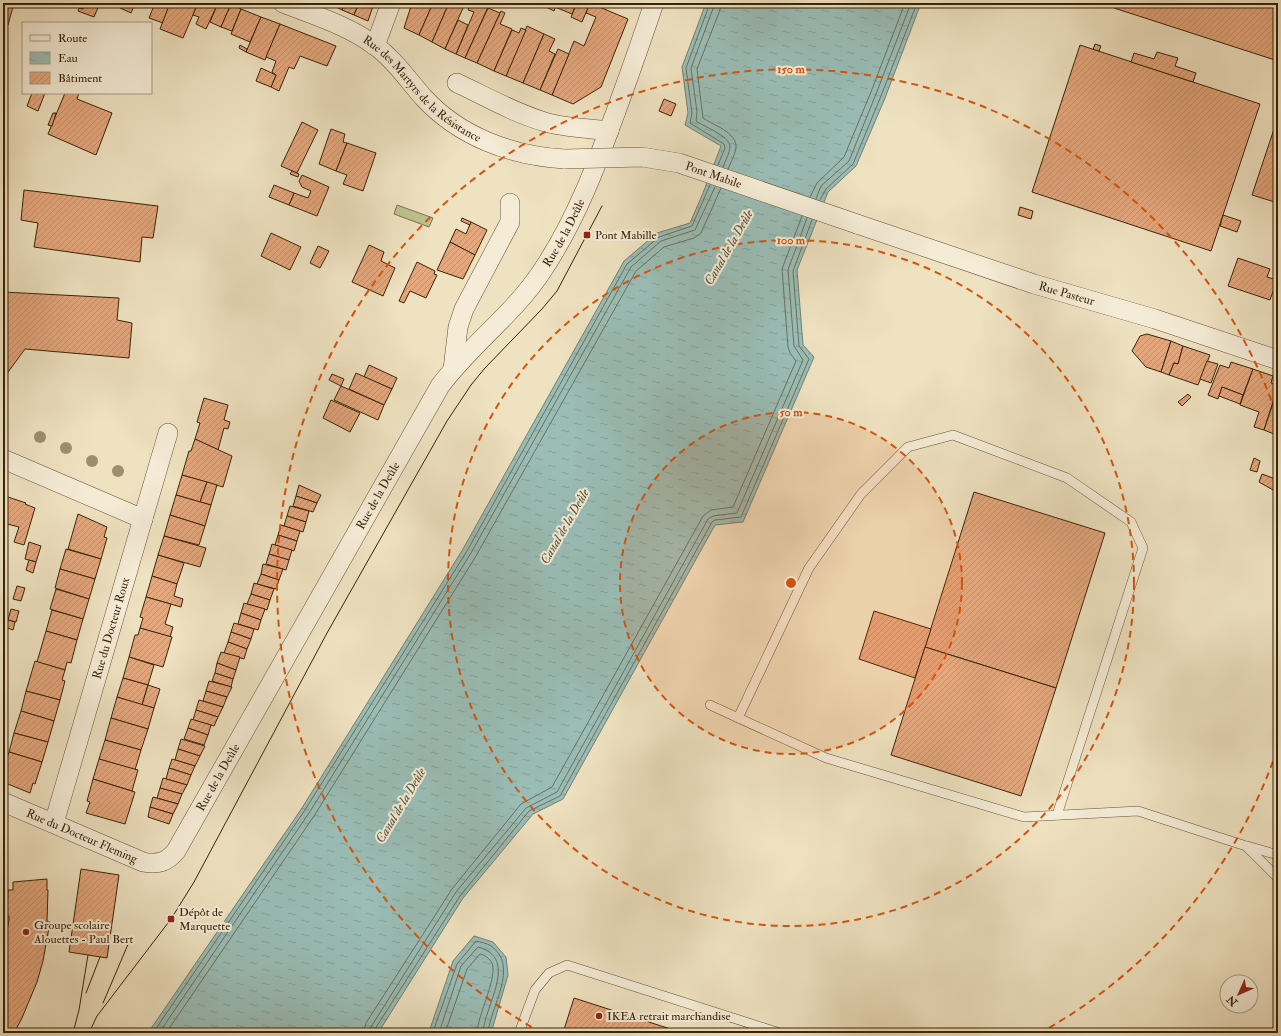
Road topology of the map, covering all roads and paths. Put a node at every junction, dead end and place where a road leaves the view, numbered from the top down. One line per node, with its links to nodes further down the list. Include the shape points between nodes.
1 (283, 3): 4 (street, Rue des Martyrs de la Résistance, via 356,33)
2 (391, 3): 4 (street)
3 (654, 3): 6 (street, Rue de la Deûle)
4 (375, 46): 7 (street, Rue des Martyrs de la Résistance, via 435,110 467,132 523,154)
5 (457, 83): 6 (street, via 544,122)
6 (608, 135): 11 (street, Rue de la Deûle, via 586,190 542,272 526,294)
7 (565, 159): 9 (street, Pont Mabile, bridge, via 642,157 679,163)
8 (510, 203): 11 (street, via 510,222 464,309 458,327)
9 (857, 224): 10 (street, Rue Pasteur, via 1034,284 1155,319)
10 (1278, 360)
11 (453, 368): 22 (street, Rue de la Deûle, via 428,406 180,846)
12 (168, 433): 14 (street, Rue du Docteur Roux)
13 (3, 459): 14 (street)
14 (143, 519): 19 (street, Rue du Docteur Roux)
15 (710, 705): 16 (lane)
16 (738, 718): 18 (lane, via 826,758 1024,817); 18 (lane, via 809,568 861,494 908,447 953,435 1067,478 1131,522 1143,548)
17 (3, 802): 19 (street, Rue du Docteur Fleming)
18 (1057, 815): 20 (lane, via 1138,811)
19 (54, 823): 22 (street, Rue du Docteur Fleming, via 143,862)
20 (1246, 846): 21 (lane); 23 (lane)
21 (1278, 856)
22 (163, 862)
23 (1278, 878)
24 (519, 1033): 25 (lane, via 535,990 549,973 567,965)
25 (780, 1033)

